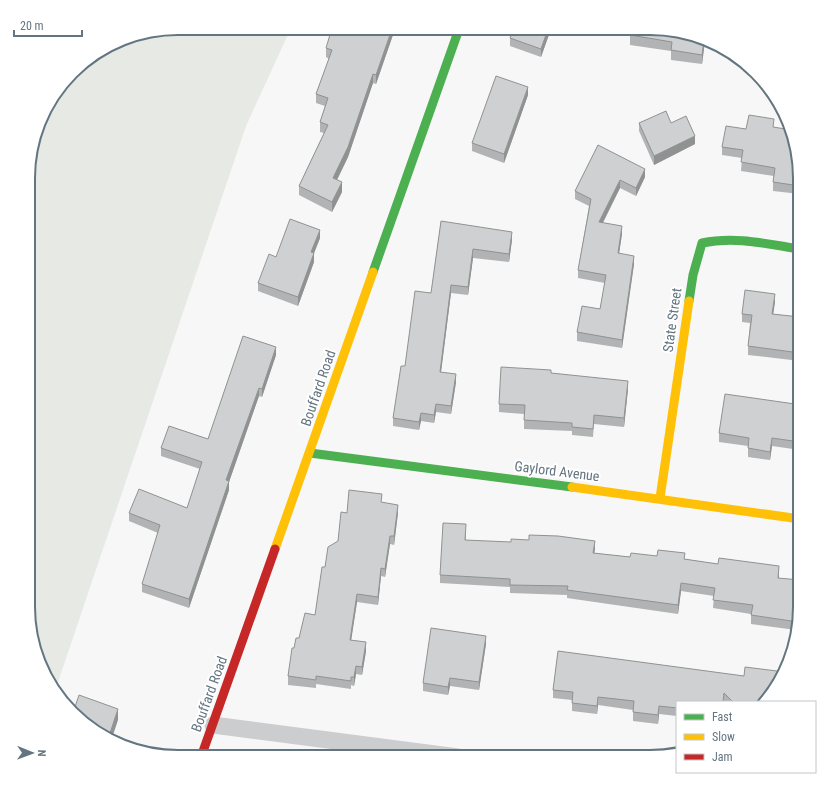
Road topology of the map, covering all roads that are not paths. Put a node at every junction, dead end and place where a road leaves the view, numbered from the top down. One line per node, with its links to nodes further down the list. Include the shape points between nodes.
1 (457, 35): 3 (street, Bouffard Road)
2 (793, 248): 4 (street, State Street, via 739,241 715,240 702,244 693,275)
3 (310, 453): 4 (street, Gaylord Avenue); 6 (street, Bouffard Road)
4 (660, 498): 5 (street, Gaylord Avenue)
5 (793, 518)
6 (213, 724): 7 (street, Bouffard Road); 8 (street)
7 (204, 750)
8 (406, 750)

